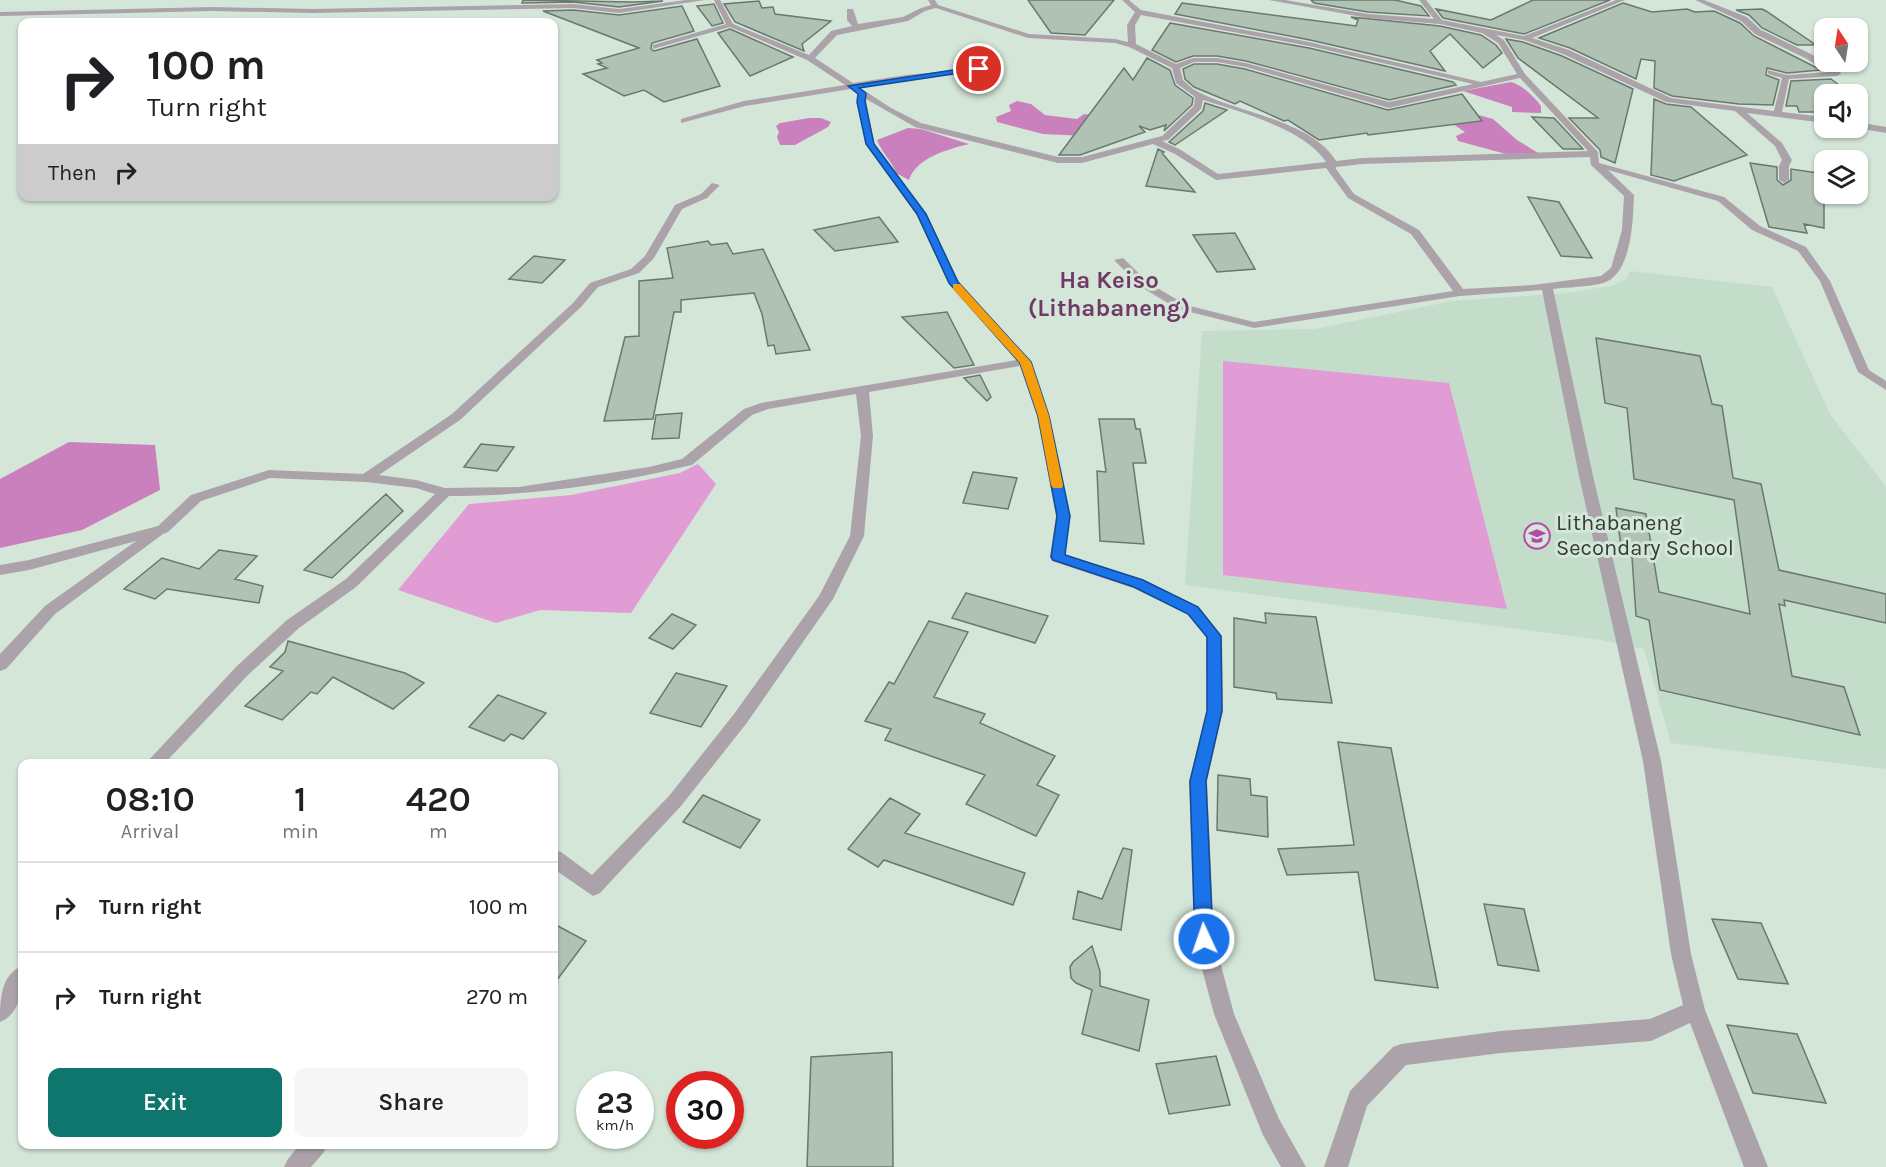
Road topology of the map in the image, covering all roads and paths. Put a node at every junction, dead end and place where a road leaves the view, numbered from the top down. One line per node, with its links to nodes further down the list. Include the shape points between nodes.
1 (702, 0): 11 (street, via 619,10 573,6)
2 (717, 0): 13 (street)
3 (1125, 0): 10 (street)
4 (1272, 0): 12 (street, via 1368,16)
5 (1422, 0): 12 (street)
6 (1622, 0): 16 (street)
7 (1698, 0): 24 (street, via 1744,19 1758,32 1837,74)
8 (933, 3): 14 (street, via 904,19); 17 (street, via 1028,36)
9 (850, 11): 14 (street)
10 (1139, 12): 17 (street, via 1131,25); 25 (street, via 1309,44)
11 (0, 14)
12 (1440, 22): 15 (street)
13 (730, 25): 18 (street); 19 (street)
14 (856, 27): 19 (street, via 834,33)
15 (1484, 31): 16 (street); 23 (street, via 1501,42)
16 (1525, 38): 28 (street, via 1566,52 1668,100)
17 (1132, 45): 20 (street)
18 (656, 47)
19 (810, 58): 26 (street)
20 (1176, 67): 25 (street, via 1184,60 1198,58 1230,62 1389,105); 27 (street, via 1179,82)
21 (990, 69): 26 (street, via 906,77)
22 (1771, 72): 24 (street)
23 (1522, 75): 25 (street); 35 (street)
24 (1786, 76): 29 (street)
25 (1480, 83)
26 (857, 90): 31 (street, via 744,104); 34 (street, via 918,125 1058,160 1082,160); 42 (street, via 870,144 921,214 954,283)
27 (1199, 96): 34 (street, via 1198,107 1165,138); 36 (street, via 1296,132 1318,146 1331,160)
28 (1738, 109): 29 (street); 37 (street, via 1779,145 1788,159)
29 (1777, 114): 30 (street)
30 (1814, 119)
31 (684, 121)
32 (1868, 127): 33 (street)
33 (1886, 130)
34 (1154, 141): 36 (street, via 1216,177)
35 (1595, 158): 36 (street, via 1362,161); 40 (street, via 1629,195 1627,230 1616,269 1604,279); 43 (street, via 1628,174 1721,199 1756,228 1802,249 1825,281 1864,372)
36 (1331, 166): 41 (street, via 1351,196 1415,232)
37 (1784, 180)
38 (715, 185): 45 (street, via 678,207 649,258 635,271 594,285 456,417)
39 (1119, 260): 41 (street, via 1145,285 1182,307 1254,325)
40 (1547, 286): 41 (street); 53 (street, via 1652,761 1681,954)
41 (1460, 293)
42 (1025, 362): 44 (street); 57 (street, via 1043,416 1064,516 1058,557 1138,584 1193,610 1214,636 1215,711 1198,781 1204,939 1224,1014 1271,1127)
43 (1886, 386)
44 (862, 389): 46 (street, via 748,412 687,462 561,486); 51 (street, via 867,436 857,536 825,599 675,801 593,887)
45 (366, 478): 46 (street); 47 (street, via 269,474 196,498)
46 (445, 492): 50 (street, via 351,584 292,624)
47 (163, 529): 48 (street); 49 (street, via 50,610)
48 (0, 570)
49 (0, 665)
50 (158, 759)
51 (558, 868)
52 (18, 983): 54 (street)
53 (1695, 1010): 58 (street, via 1651,1030 1401,1055 1358,1099); 59 (street)
54 (0, 1012)
55 (312, 1149): 56 (street)
56 (296, 1167)
57 (1294, 1167)
58 (1336, 1167)
59 (1756, 1167)

